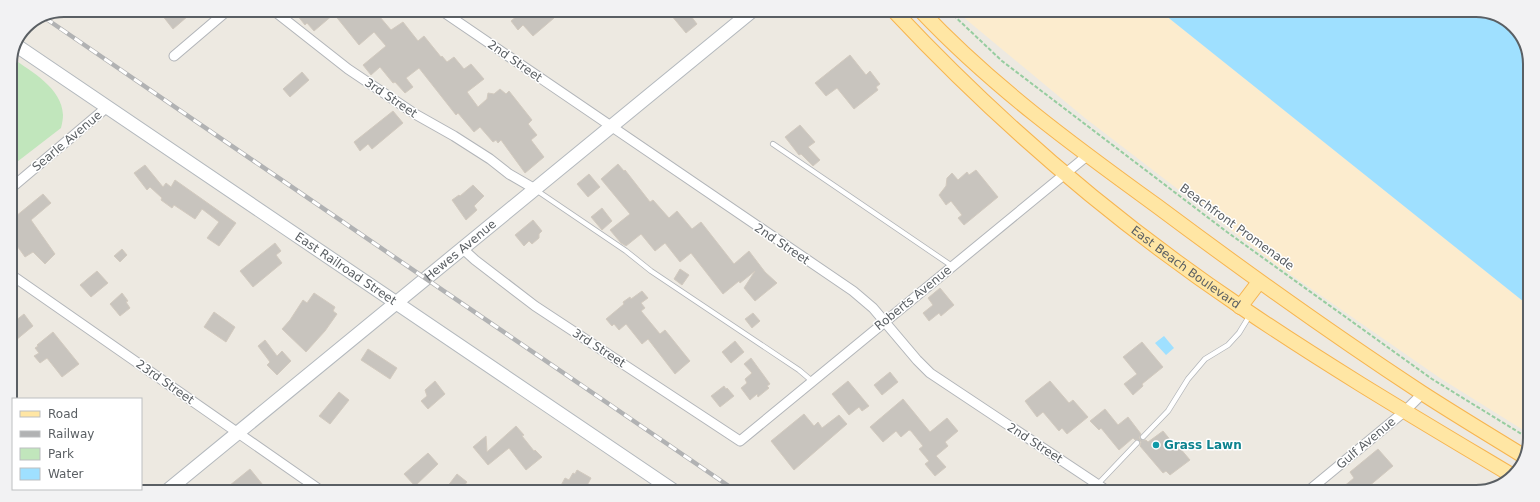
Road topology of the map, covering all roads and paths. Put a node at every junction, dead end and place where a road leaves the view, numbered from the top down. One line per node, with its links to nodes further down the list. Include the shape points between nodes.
1 (220, 17): 9 (street)
2 (283, 17): 16 (street, 3rd Street, via 348,69)
3 (452, 17): 11 (street, 2nd Street)
4 (745, 17): 11 (street, Hewes Avenue)
5 (900, 17): 14 (main road, East Beach Boulevard, via 985,103)
6 (927, 17): 13 (main road, via 1015,98)
7 (954, 17): 28 (path, Beachfront Promenade, via 1002,61 1227,232 1432,379)
8 (20, 48): 10 (street, East Railroad Street)
9 (174, 56)
10 (106, 108): 15 (street, Searle Avenue); 21 (street, East Railroad Street)
11 (611, 127): 16 (street, Hewes Avenue); 23 (street, 2nd Street, via 853,291)
12 (773, 144): 18 (lane)
13 (1088, 155): 14 (street, Roberts Avenue); 20 (main road)
14 (1065, 174): 18 (street, Roberts Avenue); 22 (main road, East Beach Boulevard, via 1149,241)
15 (17, 183)
16 (535, 189): 17 (street, Hewes Avenue); 24 (lane)
17 (463, 249): 21 (street, Hewes Avenue); 30 (street, 3rd Street, via 535,306)
18 (952, 266): 23 (street, Roberts Avenue)
19 (17, 279): 27 (street, 23rd Street)
20 (1259, 282): 22 (main road); 25 (main road)
21 (397, 303): 27 (street, Hewes Avenue); 37 (street, East Railroad Street)
22 (1246, 310): 26 (main road, East Beach Boulevard); 29 (lane, via 1239,333 1228,344 1205,359 1168,411)
23 (885, 321): 24 (street, Roberts Avenue); 34 (street, 2nd Street, via 930,373)
24 (812, 381): 30 (street, Roberts Avenue)
25 (1423, 393): 26 (street, Gulf Avenue); 32 (main road)
26 (1405, 411): 33 (main road, East Beach Boulevard); 38 (street, Gulf Avenue)
27 (238, 432): 35 (street, Hewes Avenue); 36 (street, 23rd Street)
28 (1523, 435)
29 (1143, 437)
30 (740, 441)
31 (1137, 443): 34 (lane)
32 (1520, 454)
33 (1507, 473)
34 (1098, 484)
35 (174, 485)
36 (313, 485)
37 (664, 485)
38 (1315, 485)

